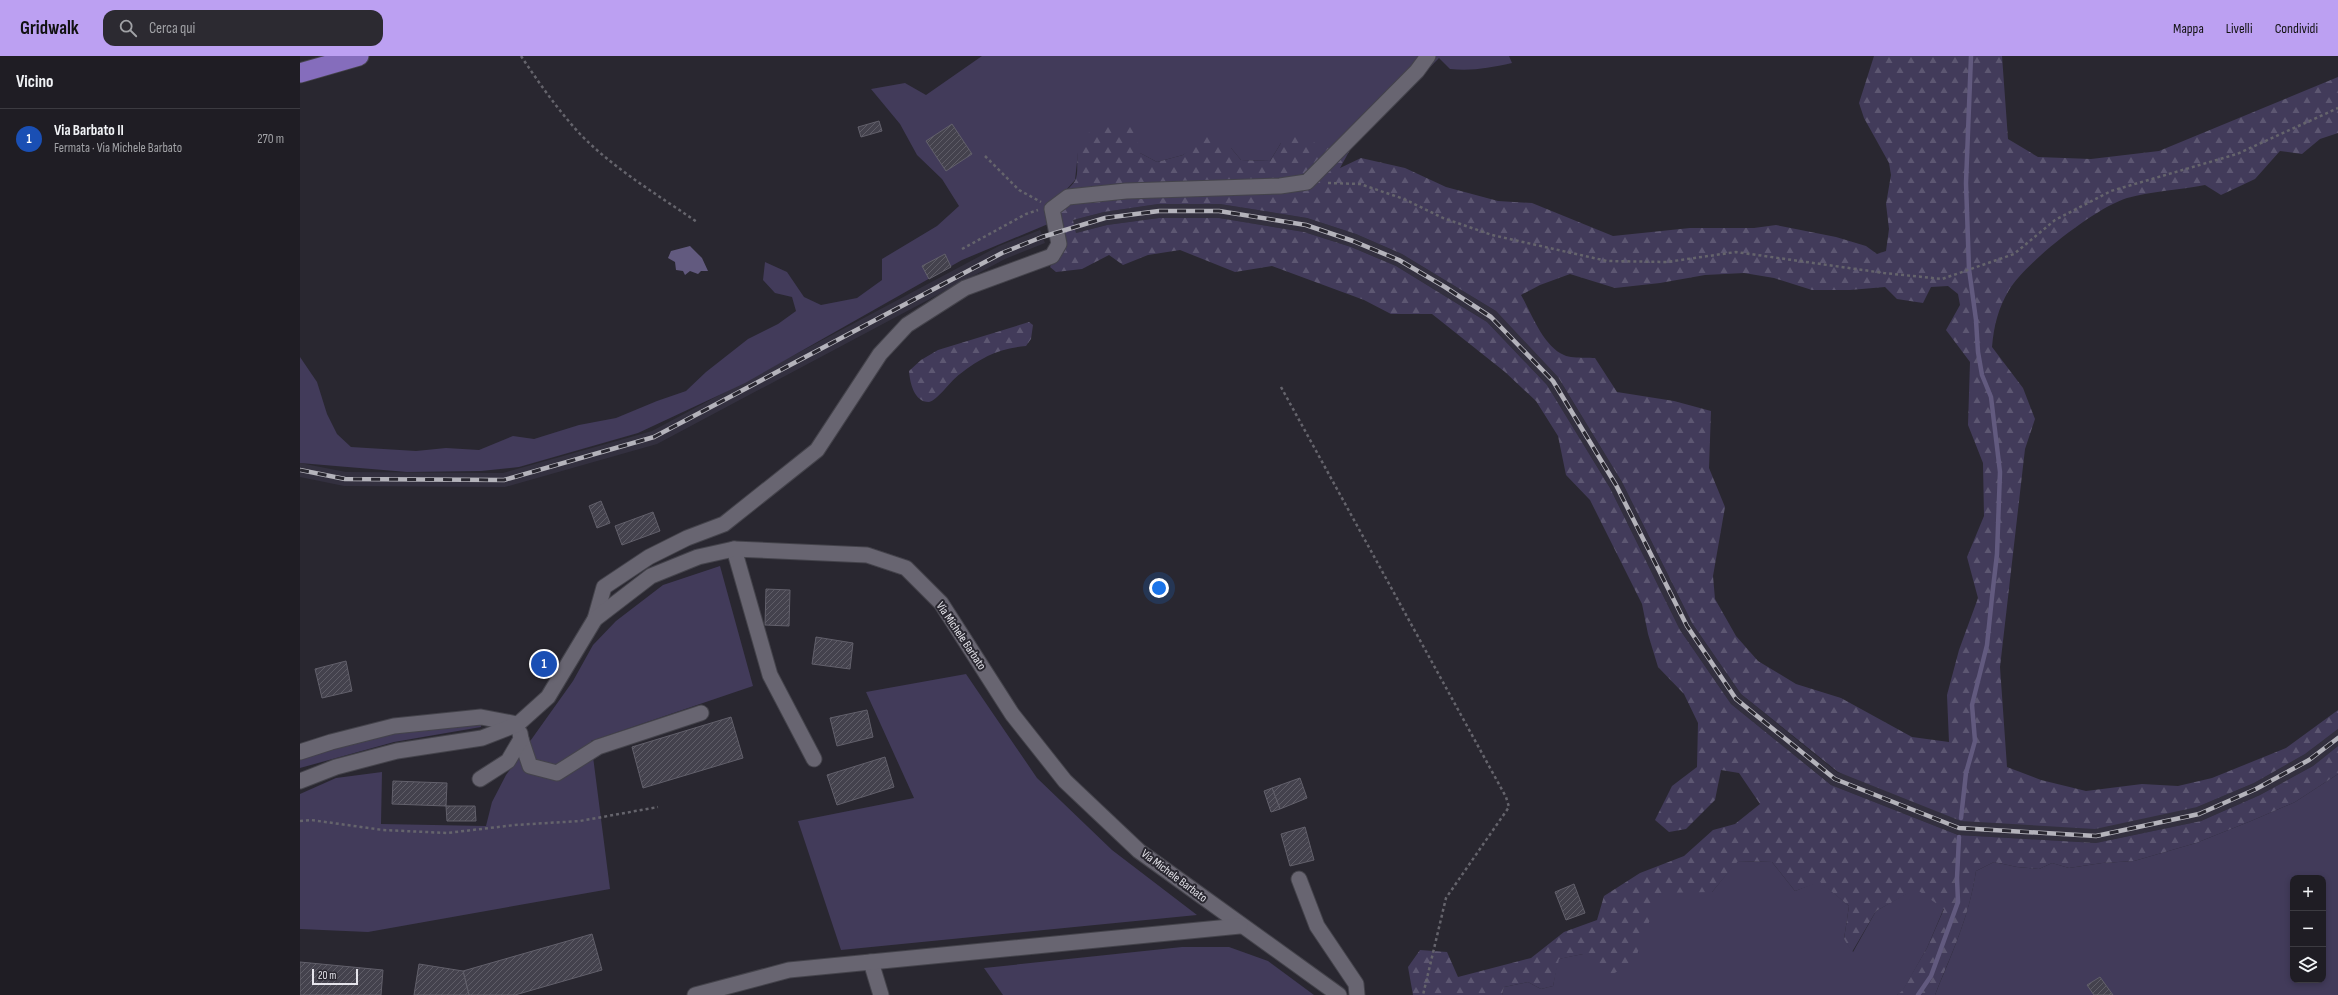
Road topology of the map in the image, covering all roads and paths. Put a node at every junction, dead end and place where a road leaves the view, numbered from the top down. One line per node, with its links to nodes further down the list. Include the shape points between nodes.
1 (359, 56): 4 (main road)
2 (521, 56): 9 (path, via 580,134 606,157)
3 (1424, 57): 7 (street)
4 (300, 73)
5 (2338, 108): 7 (path, via 2237,154 2111,191 2055,220 2014,254 1942,278 1884,273 1736,252 1668,262 1607,261 1492,235 1442,218 1404,199 1360,184)
6 (985, 156): 8 (path, via 1019,190)
7 (1307, 182): 8 (street, via 1280,186 1126,191 1068,197)
8 (1052, 209): 10 (path, via 1026,214); 13 (street, via 1059,244 1052,256 965,288 907,325 880,354 817,450 724,524 687,538 649,557 604,587)
9 (697, 222)
10 (962, 248)
11 (1281, 387): 30 (path, via 1506,797 1509,807 1446,898)
12 (734, 549): 13 (street, Via Michele Barbato, via 698,557 651,576); 18 (street, via 770,675); 24 (street, Via Michele Barbato, via 867,555 906,568 941,603 1012,714 1065,781 1139,851)
13 (595, 619): 15 (street, Via Michele Barbato, via 548,697)
14 (701, 713): 16 (street, via 598,747 557,773 530,766)
15 (518, 724): 16 (street); 17 (street, via 481,717 394,726); 20 (street, via 482,738 397,751 336,767)
16 (521, 739): 19 (street, via 508,761)
17 (300, 752)
18 (814, 759)
19 (480, 779)
20 (300, 781)
21 (658, 807): 22 (path, via 580,820 447,833 383,830 311,820)
22 (300, 821)
23 (1299, 879): 29 (street, via 1317,926 1356,984)
24 (1240, 926): 25 (street); 28 (street, Via Michele Barbato)
25 (871, 962): 26 (street, via 790,970); 27 (street)
26 (695, 995)
27 (881, 995)
28 (1339, 995)
29 (1357, 995)
30 (1423, 995)

